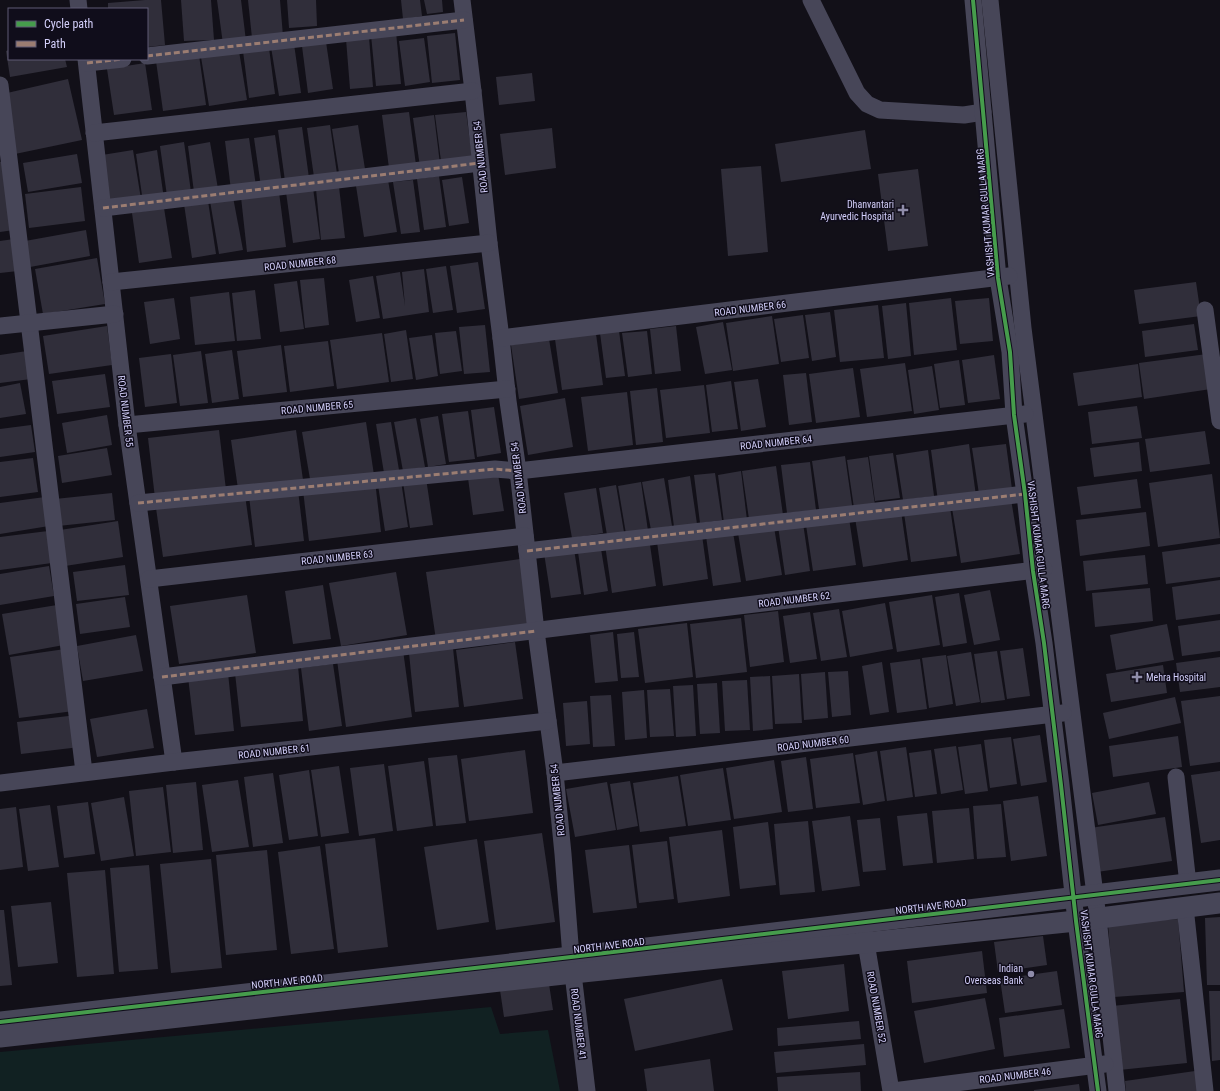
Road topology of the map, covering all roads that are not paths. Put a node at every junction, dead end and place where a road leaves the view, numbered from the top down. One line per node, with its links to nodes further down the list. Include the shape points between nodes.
1 (462, 0): 5 (street, ROAD NUMBER 54)
2 (812, 0): 11 (street, via 857,93 867,104 880,110 964,115)
3 (974, 0): 11 (street, VASHISHT KUMAR GULLA MARG)
4 (990, 0): 16 (street, VASHISHT KUMAR GULLA MARG)
5 (464, 20): 6 (street); 10 (street, ROAD NUMBER 54)
6 (148, 56)
7 (104, 60): 8 (street)
8 (86, 61): 12 (street, ROAD NUMBER 55)
9 (0, 85): 21 (street)
10 (473, 91): 12 (street); 13 (street, ROAD NUMBER 54)
11 (983, 112): 17 (street, VASHISHT KUMAR GULLA MARG)
12 (94, 133): 14 (street, ROAD NUMBER 55)
13 (480, 163): 14 (street); 15 (street, ROAD NUMBER 54)
14 (103, 208): 18 (street, ROAD NUMBER 55)
15 (488, 243): 18 (street, ROAD NUMBER 68); 23 (street, ROAD NUMBER 54)
16 (1017, 276): 17 (street, ROAD NUMBER 66); 25 (street, VASHISHT KUMAR GULLA MARG)
17 (998, 278): 23 (street, ROAD NUMBER 66); 26 (street, VASHISHT KUMAR GULLA MARG, via 1010,352)
18 (111, 282): 20 (street, ROAD NUMBER 55)
19 (1205, 310): 27 (street)
20 (114, 314): 21 (street); 28 (street, ROAD NUMBER 55)
21 (29, 323): 22 (street); 42 (street)
22 (0, 326)
23 (501, 338): 24 (street, ROAD NUMBER 54)
24 (507, 389): 28 (street, ROAD NUMBER 65); 29 (street, ROAD NUMBER 54)
25 (1033, 414): 26 (street, ROAD NUMBER 64); 33 (street, VASHISHT KUMAR GULLA MARG)
26 (1014, 415): 29 (street, ROAD NUMBER 64); 30 (street, VASHISHT KUMAR GULLA MARG)
27 (1220, 421)
28 (127, 425): 31 (street, ROAD NUMBER 55)
29 (518, 471): 31 (street, ROAD NUMBER 64, via 495,469); 32 (street, ROAD NUMBER 54)
30 (1025, 494): 32 (street, ROAD NUMBER 63); 34 (street, VASHISHT KUMAR GULLA MARG)
31 (138, 503): 35 (street, ROAD NUMBER 55)
32 (526, 543): 35 (street, ROAD NUMBER 63); 36 (street, ROAD NUMBER 54)
33 (1053, 568): 34 (street, ROAD NUMBER 62); 38 (street, VASHISHT KUMAR GULLA MARG)
34 (1033, 570): 36 (street, ROAD NUMBER 62); 39 (street, VASHISHT KUMAR GULLA MARG)
35 (149, 579): 37 (street, ROAD NUMBER 55)
36 (536, 631): 37 (street, ROAD NUMBER 62); 40 (street, ROAD NUMBER 54)
37 (162, 677): 41 (street, ROAD NUMBER 55)
38 (1071, 712): 39 (street, ROAD NUMBER 60); 48 (street, VASHISHT KUMAR GULLA MARG)
39 (1052, 715): 43 (street, ROAD NUMBER 60); 49 (street, VASHISHT KUMAR GULLA MARG)
40 (548, 721): 41 (street, ROAD NUMBER 61); 43 (street, ROAD NUMBER 54)
41 (174, 762): 42 (street, ROAD NUMBER 61)
42 (84, 772): 45 (street, ROAD NUMBER 61)
43 (554, 773): 56 (street, ROAD NUMBER 54)
44 (1176, 777): 47 (street)
45 (0, 783)
46 (1220, 880): 47 (street, NORTH AVE ROAD)
47 (1188, 884): 48 (street, NORTH AVE ROAD)
48 (1095, 895): 49 (street, NORTH AVE ROAD); 52 (street, VASHISHT KUMAR GULLA MARG)
49 (1074, 898): 53 (street, VASHISHT KUMAR GULLA MARG); 54 (street, NORTH AVE ROAD)
50 (1220, 903): 51 (street)
51 (1185, 907): 52 (street); 65 (street)
52 (1098, 918): 53 (street); 59 (street, VASHISHT KUMAR GULLA MARG)
53 (1076, 920): 55 (street); 60 (street, VASHISHT KUMAR GULLA MARG)
54 (863, 922): 55 (street, ROAD NUMBER 52); 56 (street, NORTH AVE ROAD)
55 (866, 943): 56 (street); 62 (street, ROAD NUMBER 52)
56 (572, 965): 57 (street, NORTH AVE ROAD); 58 (street); 61 (street, ROAD NUMBER 41)
57 (0, 1022)
58 (0, 1037)
59 (1114, 1064): 60 (street, ROAD NUMBER 46); 64 (street, VASHISHT KUMAR GULLA MARG)
60 (1095, 1065): 62 (street, ROAD NUMBER 46); 63 (street, VASHISHT KUMAR GULLA MARG)
61 (587, 1091)
62 (892, 1091)
63 (1098, 1091)
64 (1117, 1091)
65 (1205, 1091)

